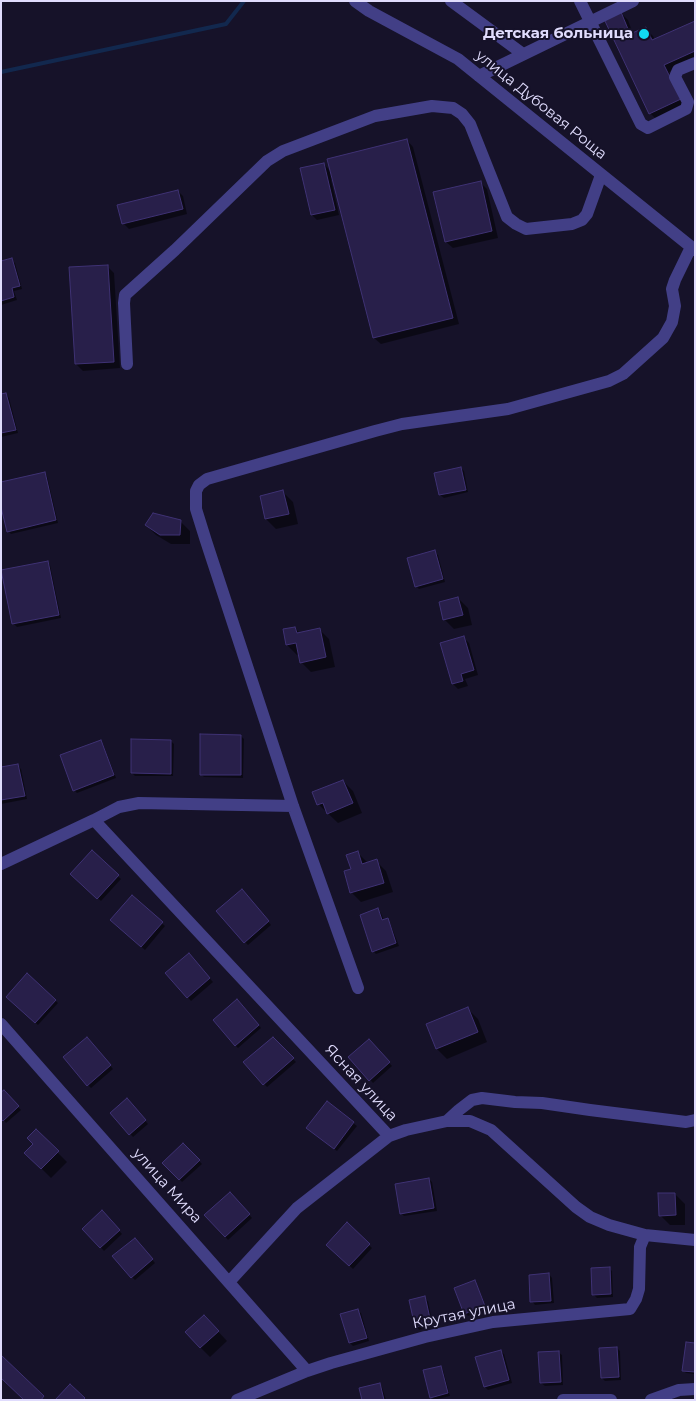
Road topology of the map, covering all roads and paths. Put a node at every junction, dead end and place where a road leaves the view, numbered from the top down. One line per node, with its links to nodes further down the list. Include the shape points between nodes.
1 (355, 1): 5 (street, улица Дубовая Роща)
2 (451, 1): 7 (street)
3 (580, 1): 6 (street)
4 (633, 1): 6 (street)
5 (373, 6): 9 (street, улица Дубовая Роща, via 458,59)
6 (590, 21): 7 (street); 8 (street, via 641,124 648,128 686,109 688,102 675,76 678,70)
7 (523, 54): 9 (street)
8 (695, 63)
9 (479, 76): 10 (street, улица Дубовая Роща)
10 (601, 175): 11 (street, улица Дубовая Роща); 12 (street, via 582,220 526,229 507,217 470,124 452,108 432,106 375,116 284,151 267,161 126,295)
11 (693, 249): 13 (street, via 674,280 672,322 663,338 623,374 609,381 508,409 402,424 207,479 199,485 196,509)
12 (127, 364)
13 (293, 806): 14 (street, via 139,803 119,807); 16 (street)
14 (94, 820): 15 (street); 20 (street, Ясная улица)
15 (1, 864)
16 (358, 988)
17 (1, 1024): 23 (street, улица Мира)
18 (695, 1120): 19 (street, via 686,1122 482,1098 472,1100)
19 (447, 1121): 20 (street, Ясная улица); 21 (street, Ясная улица, via 470,1121 491,1130 585,1214)
20 (389, 1136): 23 (street, via 297,1208)
21 (645, 1235): 22 (street, Ясная улица); 24 (street, Крутая улица, via 640,1248 639,1289 630,1309 493,1322 425,1337)
22 (695, 1240)
23 (229, 1282): 24 (street, улица Мира)
24 (307, 1371): 26 (street, Крутая улица)
25 (695, 1389): 30 (street, via 678,1390)
26 (251, 1397): 27 (street, Крутая улица)
27 (237, 1400)
28 (562, 1400): 29 (street)
29 (610, 1400)
30 (651, 1400)

